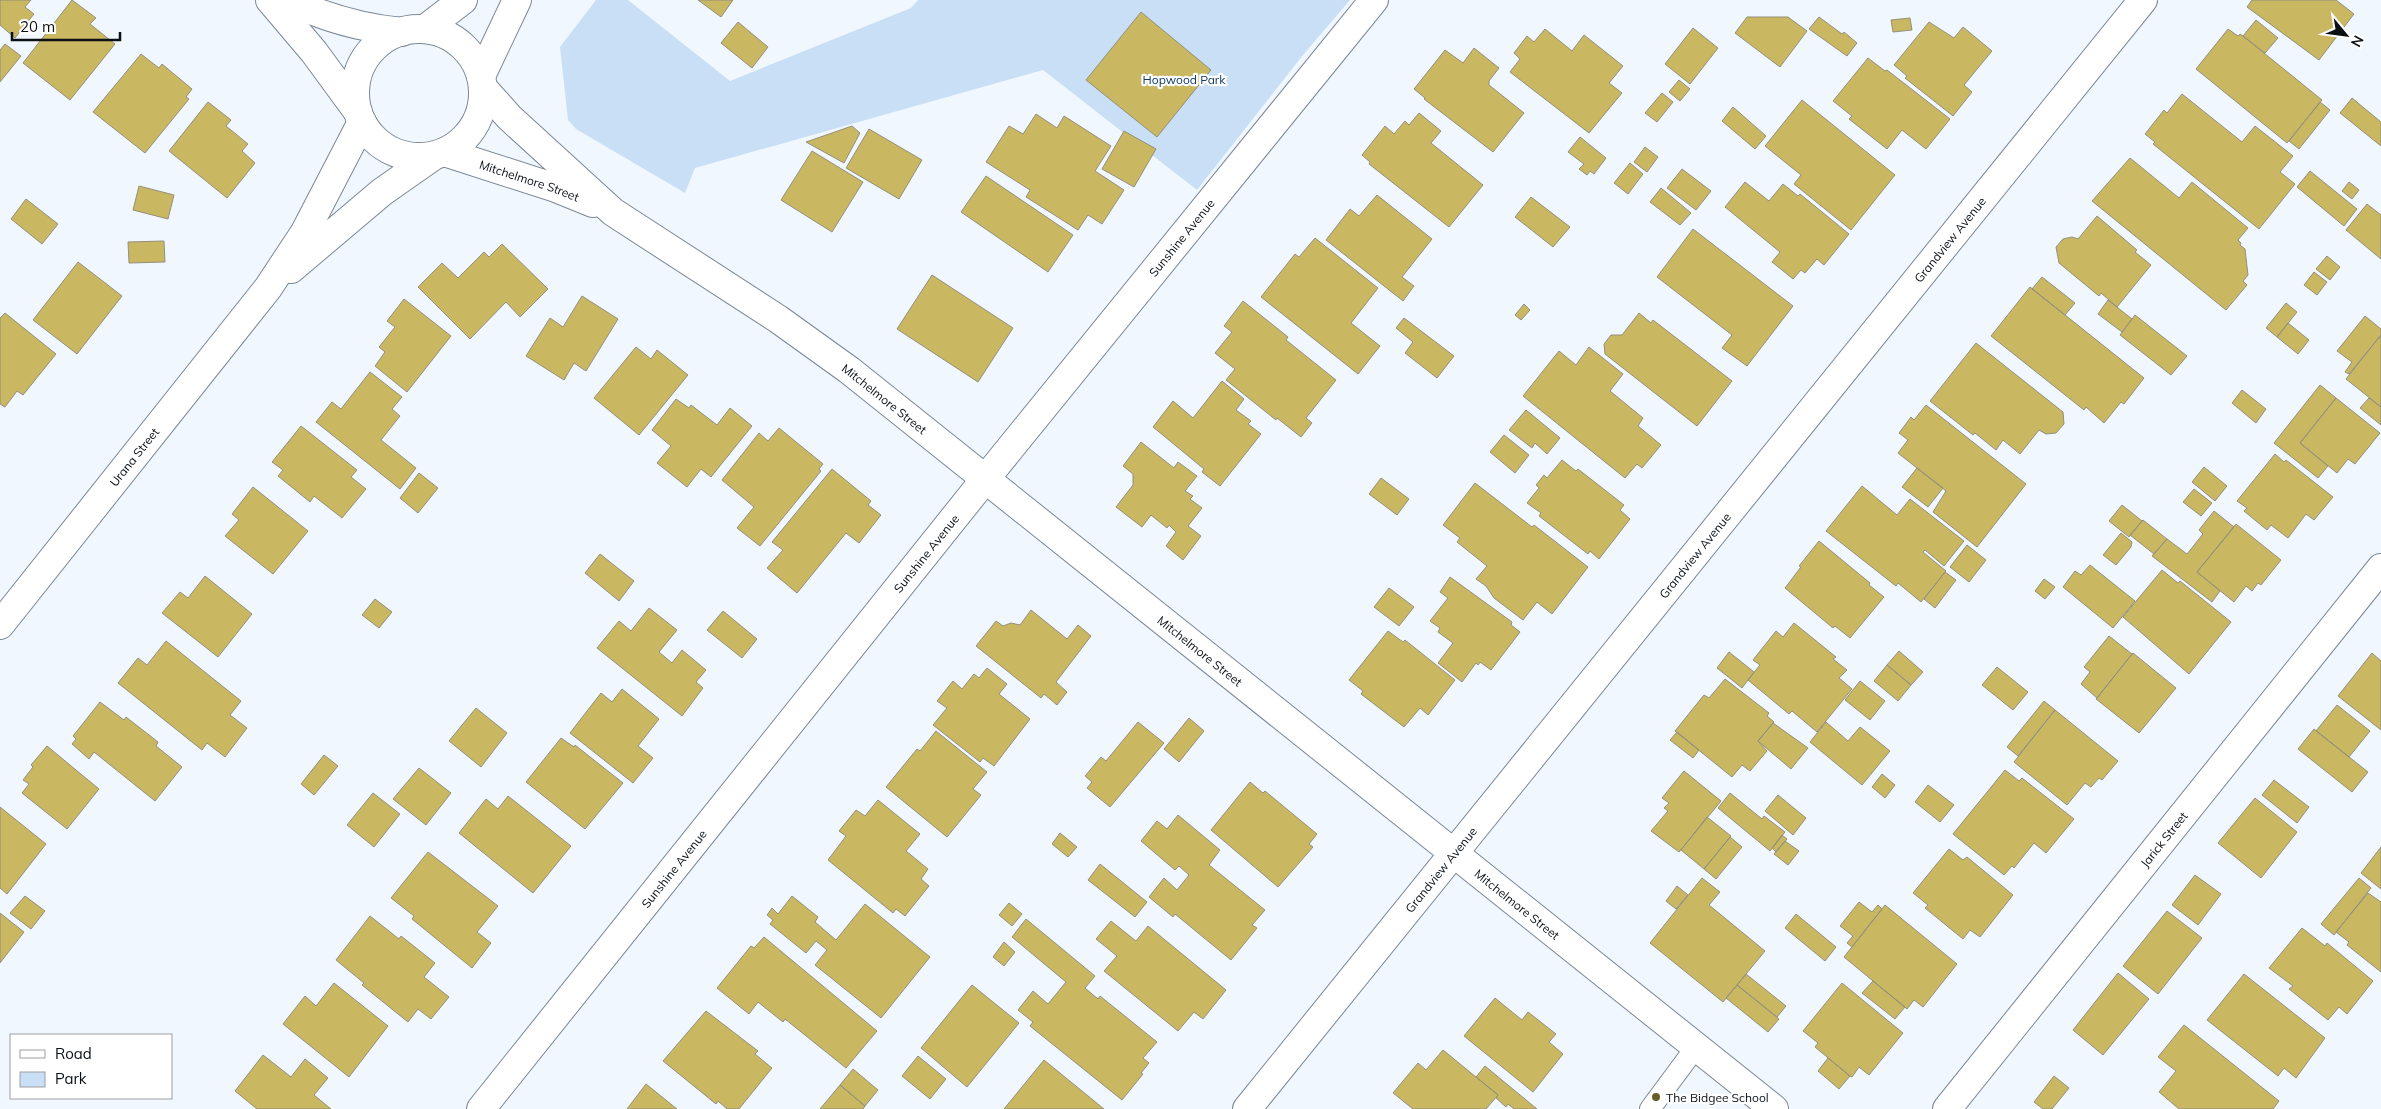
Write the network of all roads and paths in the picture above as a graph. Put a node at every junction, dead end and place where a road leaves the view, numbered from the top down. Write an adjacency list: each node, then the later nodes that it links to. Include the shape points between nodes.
1 (270, 0): 9 (street, via 314,52)
2 (288, 0): 7 (street, via 336,20 370,29)
3 (463, 0): 7 (street)
4 (516, 0): 8 (street)
5 (1374, 0): 13 (street, Sunshine Avenue)
6 (2133, 4): 16 (street, Grandview Avenue)
7 (413, 31): 8 (street, via 446,34 459,42 472,55); 9 (street, via 388,37 364,62 355,92)
8 (482, 83): 10 (street, via 482,107 476,122 466,137); 11 (street, Mitchelmore Street, via 509,117)
9 (360, 117): 10 (street, via 371,136 396,153 414,157); 12 (street, Urana Street, via 305,232)
10 (438, 154): 11 (street, Mitchelmore Street, via 556,188); 12 (street, Urana Street, via 382,192)
11 (613, 212): 13 (street, Mitchelmore Street, via 778,319 849,370)
12 (268, 288): 15 (street, Urana Street)
13 (986, 478): 16 (street, Mitchelmore Street); 18 (street, Sunshine Avenue)
14 (2381, 568): 22 (street, Jarick Street)
15 (0, 625)
16 (1453, 852): 17 (street, Mitchelmore Street); 19 (street, Grandview Avenue)
17 (1696, 1046): 20 (lane); 21 (street, Mitchelmore Street)
18 (481, 1109)
19 (1247, 1109)
20 (1650, 1109)
21 (1774, 1109)
22 (1947, 1109)

